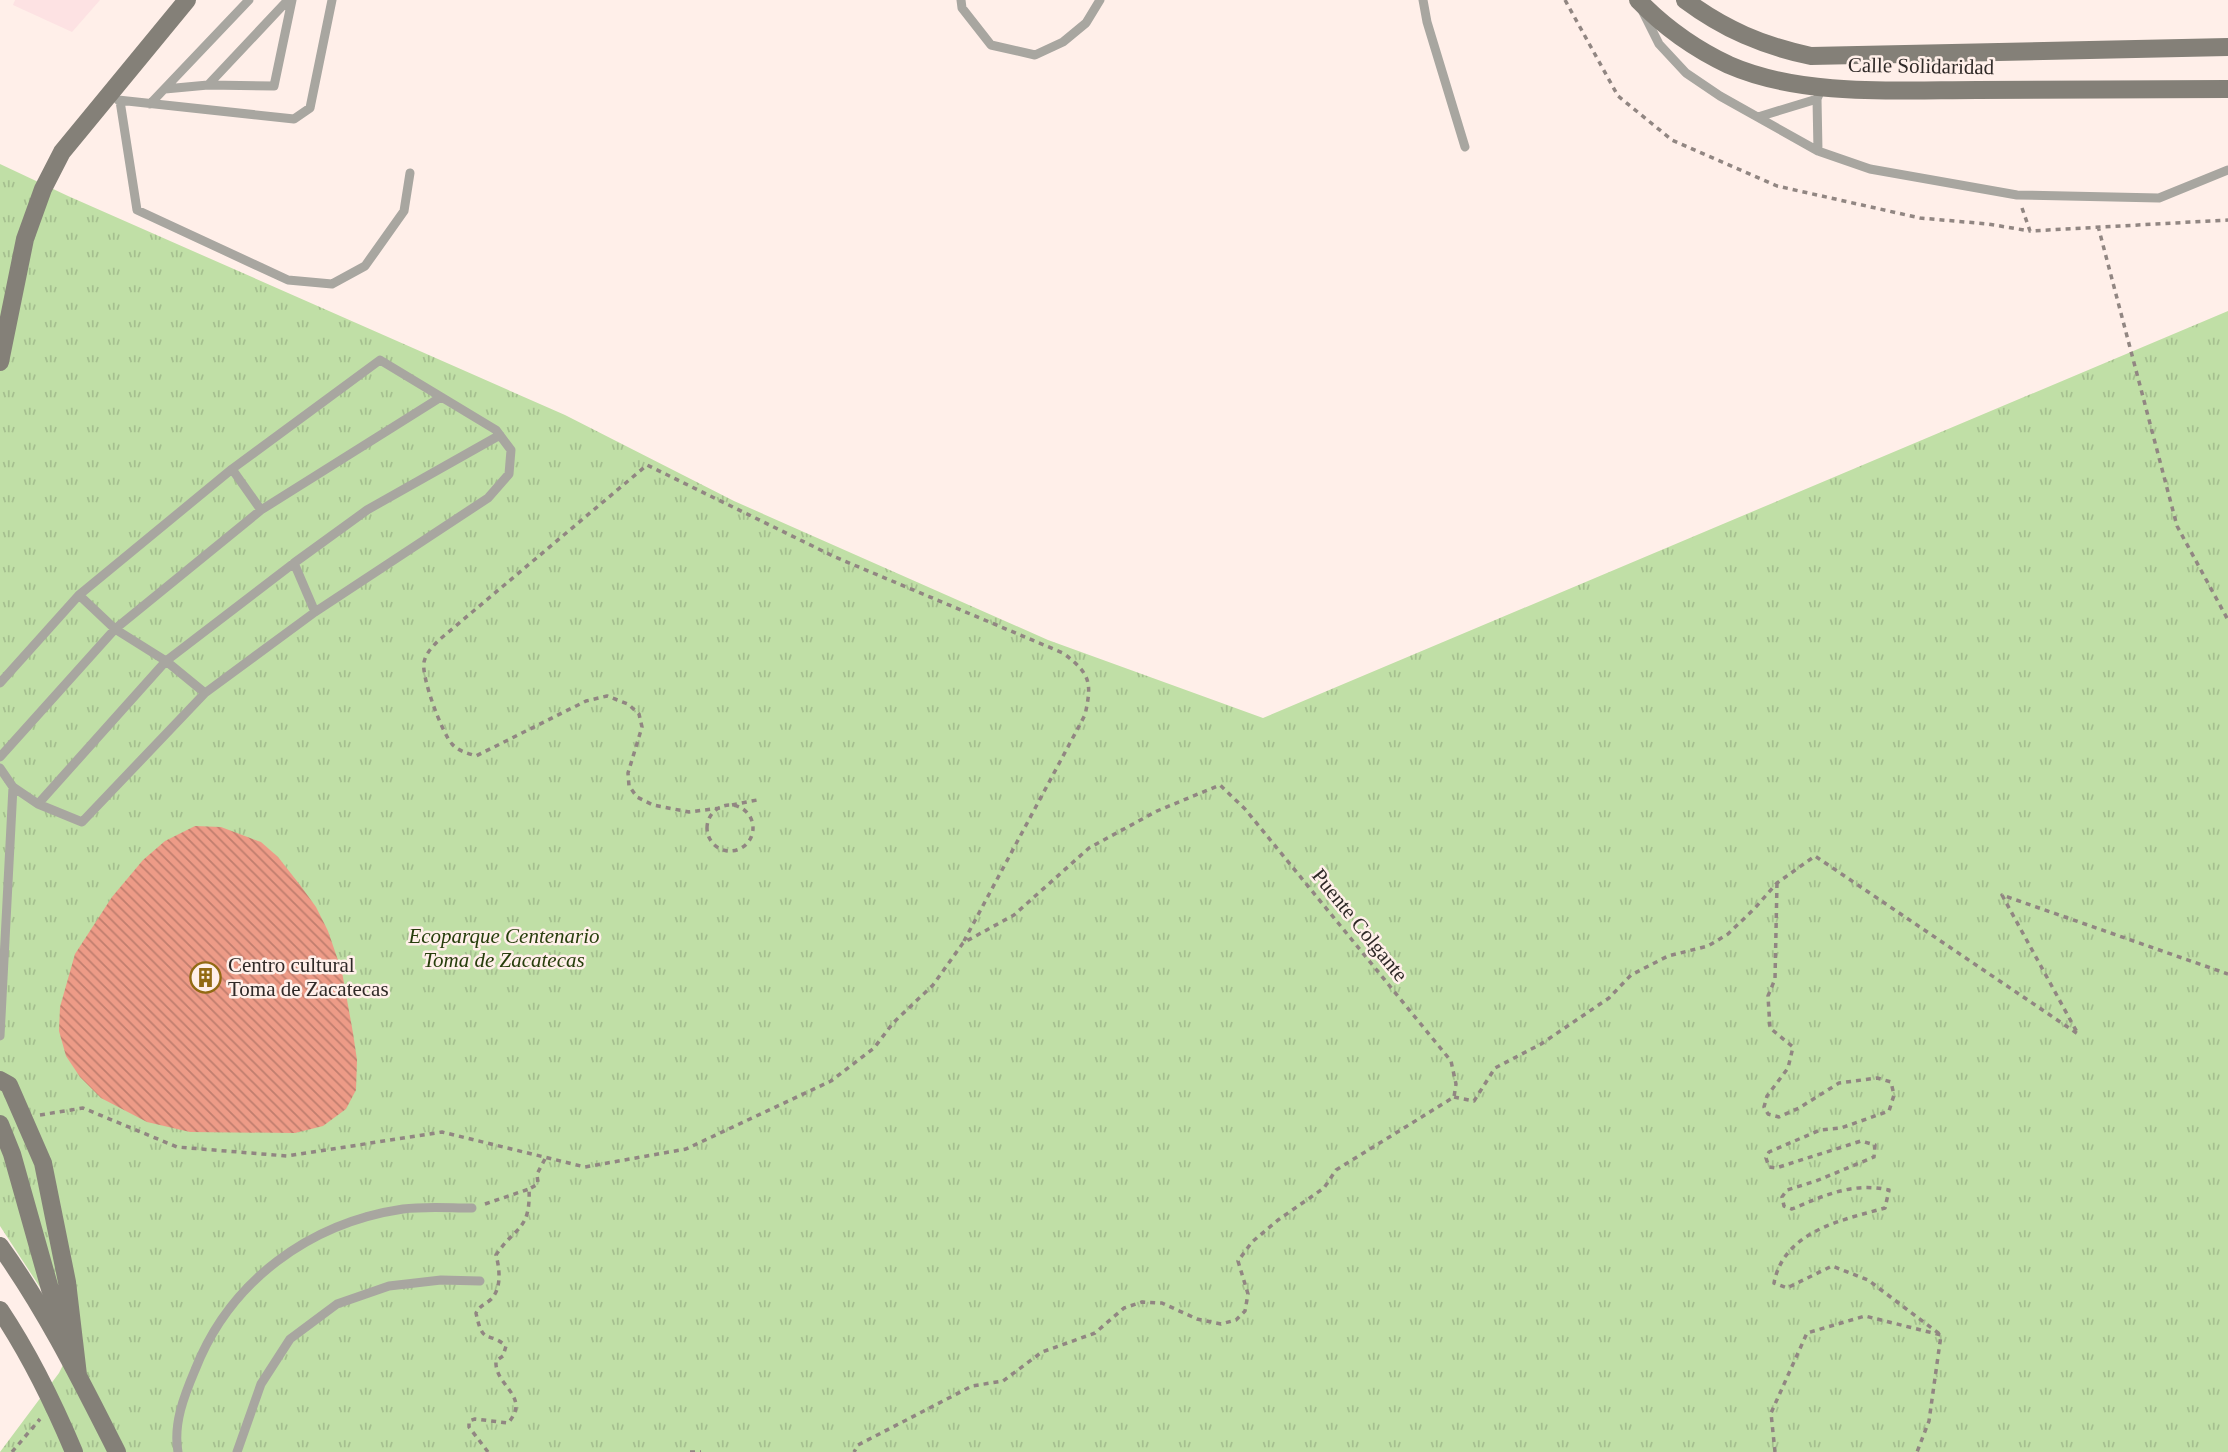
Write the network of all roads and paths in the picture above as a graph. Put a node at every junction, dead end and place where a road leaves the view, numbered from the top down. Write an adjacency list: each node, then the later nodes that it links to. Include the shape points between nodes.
1 (187, 0): 16 (main road)
2 (249, 0): 13 (lane)
3 (290, 0): 12 (lane); 12 (lane, via 274,86)
4 (332, 0): 17 (lane, via 310,108 294,119)
5 (961, 0): 6 (lane, via 990,45 1035,55 1063,42 1086,23)
6 (1100, 0)
7 (1423, 0): 19 (lane)
8 (1565, 0): 26 (path, via 1618,96 1672,140 1777,186 1920,218)
9 (1638, 0): 15 (main road, Calle Solidaridad, via 1660,23 1729,65); 18 (lane, via 1659,44 1686,73)
10 (1685, 0): 11 (main road, Calle Solidaridad, via 1744,37 1811,56)
11 (2228, 47)
12 (208, 85): 13 (lane)
13 (165, 89): 17 (lane)
14 (2228, 89): 15 (main road, Calle Solidaridad)
15 (1819, 93): 18 (lane); 20 (lane)
16 (113, 100): 17 (lane); 22 (lane, via 137,210 288,281 332,284 365,266 404,211); 27 (main road, via 62,152 43,189 25,239)
17 (150, 104)
18 (1758, 117): 20 (lane)
19 (1465, 147)
20 (1818, 151): 23 (lane, via 1870,169)
21 (2228, 170): 23 (lane, via 2159,198)
22 (410, 173)
23 (2017, 195): 26 (path)
24 (2228, 220): 25 (path)
25 (2098, 226): 26 (path); 35 (path, via 2178,526)
26 (2030, 231)
27 (0, 362)
28 (441, 397): 29 (lane); 30 (lane, via 380,360); 31 (lane)
29 (500, 435): 32 (lane, via 367,510); 34 (lane, via 511,450 509,474 488,498)
30 (232, 469): 31 (lane); 33 (lane)
31 (261, 510): 36 (lane)
32 (294, 562): 34 (lane); 37 (lane)
33 (79, 595): 36 (lane); 38 (lane)
34 (314, 612): 39 (lane)
35 (2228, 620)
36 (116, 629): 37 (lane); 40 (lane)
37 (166, 661): 39 (lane); 44 (lane)
38 (0, 683)
39 (205, 693): 44 (lane, via 82,822)
40 (0, 757)
41 (0, 768): 42 (lane)
42 (13, 787): 44 (lane); 50 (lane)
43 (757, 800): 45 (path)
44 (38, 804)
45 (730, 805): 46 (path); 46 (path, via 745,811 753,824 751,839 740,849 717,847 708,834 710,819)
46 (720, 808): 48 (path, via 688,812 637,797 629,786 628,773 642,727 639,714 628,704 607,696 586,701 476,756 450,743 427,688 424,662 439,639 647,464 835,557 1063,653 1084,673 1091,689 1085,715)
47 (1777, 883): 49 (path, via 1815,856 2078,1034 2003,895); 52 (path, via 1728,934 1632,975 1587,1013 1495,1068 1474,1101); 61 (path, via 1775,979 1768,996 1770,1028 1793,1047 1788,1068 1764,1107 1768,1114 1779,1117 1839,1083 1877,1079 1891,1082 1894,1096 1889,1111 1841,1128 1820,1129 1769,1152 1769,1167 1776,1168 1861,1141 1875,1145 1874,1157 1787,1190 1782,1197 1784,1206 1792,1209 1869,1185 1889,1190 1885,1208 1813,1232 1786,1255 1777,1267 1774,1283 1787,1289 1832,1266 1868,1280)
48 (963, 943): 52 (path, Puente Colgante, via 1014,915 1089,848 1157,811 1220,785 1245,809 1451,1061); 55 (path, via 933,985 874,1048 831,1081 686,1149 585,1167)
49 (2228, 974)
50 (0, 1036)
51 (3, 1085): 53 (main road)
52 (1454, 1097): 73 (path, via 1336,1170 1324,1188 1252,1242 1238,1261 1248,1294 1245,1311 1236,1320 1220,1324 1197,1319 1162,1303 1142,1302 1124,1308 1095,1333 1042,1352 1003,1381 972,1386 858,1445)
53 (24, 1117): 54 (main road); 55 (path, via 83,1108 177,1147 287,1156 442,1132); 62 (main road, via 43,1163)
54 (0, 1125): 62 (main road, via 50,1289)
55 (546, 1157): 56 (path, via 537,1174 538,1184)
56 (529, 1189): 57 (path); 70 (path, via 528,1214 496,1255 498,1285 492,1299 476,1313 481,1333 506,1346 495,1365 514,1395 516,1408 508,1423 468,1421)
57 (472, 1209): 68 (lane, via 405,1209 361,1219 309,1238 263,1272 228,1307 200,1356 182,1402)
58 (0, 1246): 63 (main road, via 23,1277)
59 (480, 1281): 69 (lane, via 389,1286 337,1304 290,1339 261,1384)
60 (0, 1310): 64 (main road)
61 (1941, 1335): 74 (path, via 1865,1316 1807,1333 1771,1413); 75 (path, via 1929,1422)
62 (75, 1338): 63 (main road)
63 (78, 1375): 67 (main road)
64 (53, 1403): 65 (path); 66 (main road)
65 (13, 1452)
66 (74, 1452)
67 (117, 1452)
68 (178, 1452)
69 (237, 1452)
70 (488, 1452)
71 (690, 1452): 72 (path)
72 (701, 1452)
73 (853, 1452)
74 (1775, 1452)
75 (1917, 1452)

